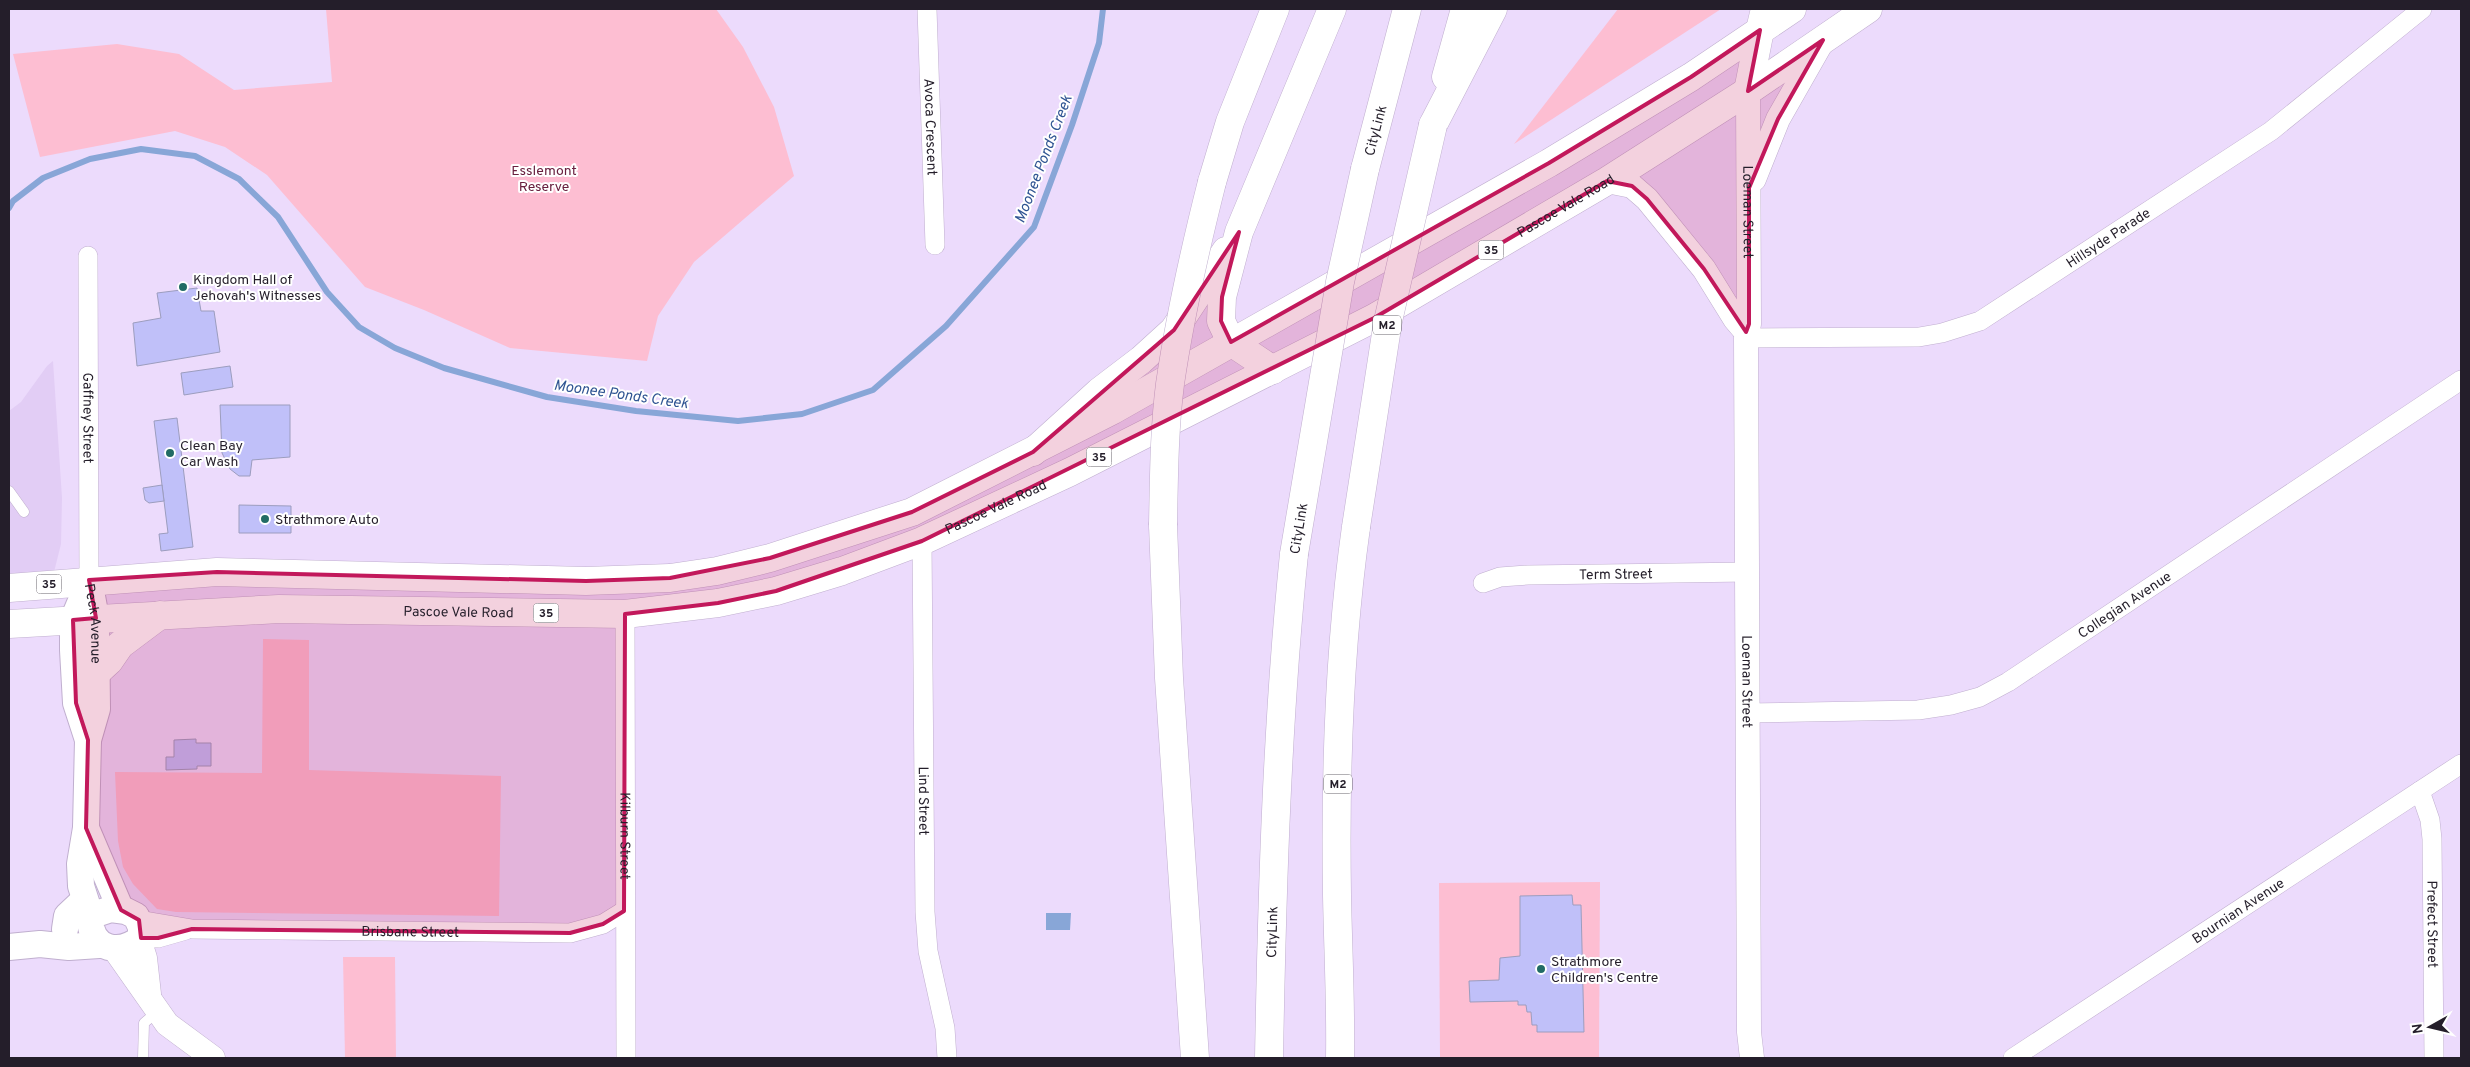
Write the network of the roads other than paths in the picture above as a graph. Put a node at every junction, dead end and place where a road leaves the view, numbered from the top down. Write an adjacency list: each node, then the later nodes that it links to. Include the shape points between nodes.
1 (926, 9): 17 (street, Avoca Crescent)
2 (1276, 9): 53 (main road, bridge, via 1230,122 1192,260 1170,385 1164,452 1163,525 1170,678)
3 (1332, 9): 16 (main road)
4 (1407, 9): 54 (main road, CityLink, bridge, via 1340,282 1294,554 1278,757)
5 (1465, 9): 13 (main road, M2)
6 (1493, 9): 13 (main road)
7 (1792, 9): 10 (main road, 35)
8 (1868, 9): 11 (main road, Pascoe Vale Road / 35)
9 (2422, 9): 19 (street, Hillsyde Parade, via 2271,131 1980,321 1920,336)
10 (1762, 20): 12 (main road); 20 (main road, 35, via 1691,77 1549,163)
11 (1823, 40): 12 (main road, Pascoe Vale Road / 35); 15 (street, via 1778,118)
12 (1748, 91): 14 (main road, Pascoe Vale Road / 35); 15 (street, Loeman Street)
13 (1433, 125): 55 (main road, M2, bridge, via 1388,321 1348,585 1338,762)
14 (1607, 181): 19 (street, via 1632,186 1647,199 1704,269); 21 (main road, Pascoe Vale Road / 35, via 1374,318)
15 (1749, 188): 19 (street, Loeman Street, via 1750,324)
16 (1239, 232): 20 (main road, via 1222,297 1221,321); 23 (main road, via 1174,330)
17 (935, 245)
18 (88, 256): 28 (street, Gaffney Street)
19 (1746, 335): 27 (street, Loeman Street)
20 (1231, 342): 21 (main road); 23 (main road, 35)
21 (1273, 370): 26 (main road, Pascoe Vale Road / 35, via 1070,472)
22 (2461, 380): 36 (street, Collegian Avenue, via 2008,682 1980,697 1918,710)
23 (1033, 452): 28 (main road, 35, via 912,512 770,558 670,578 586,580 217,572)
24 (9, 491): 25 (lane)
25 (24, 512)
26 (922, 541): 31 (main road, Pascoe Vale Road / 35, via 842,571 776,590 718,603); 52 (street, Lind Street, via 925,912 928,951 946,1028)
27 (1749, 572): 29 (street, Term Street, via 1528,575 1500,577); 36 (street, Loeman Street)
28 (89, 580): 30 (main road, 35); 33 (main road, Peck Avenue)
29 (1483, 583)
30 (9, 588)
31 (625, 614): 32 (main road, Pascoe Vale Road / 35, via 279,609); 41 (street, Kilburn Street)
32 (160, 615): 33 (main road, Pascoe Vale Road / 35); 35 (main road, via 120,645)
33 (84, 619): 34 (main road, Pascoe Vale Road / 35); 35 (main road, Peck Avenue); 37 (main road, Peck Avenue, via 76,703)
34 (9, 624)
35 (97, 672): 37 (main road, Peck Avenue, via 97,709)
36 (1748, 713): 48 (street, Loeman Street)
37 (88, 740): 40 (main road, Peck Avenue)
38 (2461, 764): 39 (street, Bournian Avenue)
39 (2420, 791): 58 (street, Bournian Avenue); 59 (street, Prefect Street, via 2430,820 2432,838)
40 (86, 828): 42 (main road, Peck Avenue, via 80,864); 43 (main road, Peck Avenue)
41 (624, 911): 43 (street, Brisbane Street, via 603,924 570,933); 51 (street, Kilburn Street)
42 (89, 912): 43 (main road, via 103,910); 44 (main road); 45 (main road, Peck Avenue, via 93,935)
43 (135, 927): 45 (main road, via 130,944); 47 (street, via 145,958)
44 (40, 944): 45 (main road); 46 (main road)
45 (106, 946): 47 (street)
46 (9, 947)
47 (153, 1006): 49 (lane, via 144,1023); 50 (street, via 167,1024)
48 (1749, 1032): 56 (street, Loeman Street); 57 (street, Loeman Street)
49 (143, 1058)
50 (213, 1058)
51 (626, 1058)
52 (947, 1058)
53 (1194, 1058)
54 (1269, 1058)
55 (1340, 1058)
56 (1745, 1058)
57 (1752, 1058)
58 (2013, 1058)
59 (2434, 1058)

